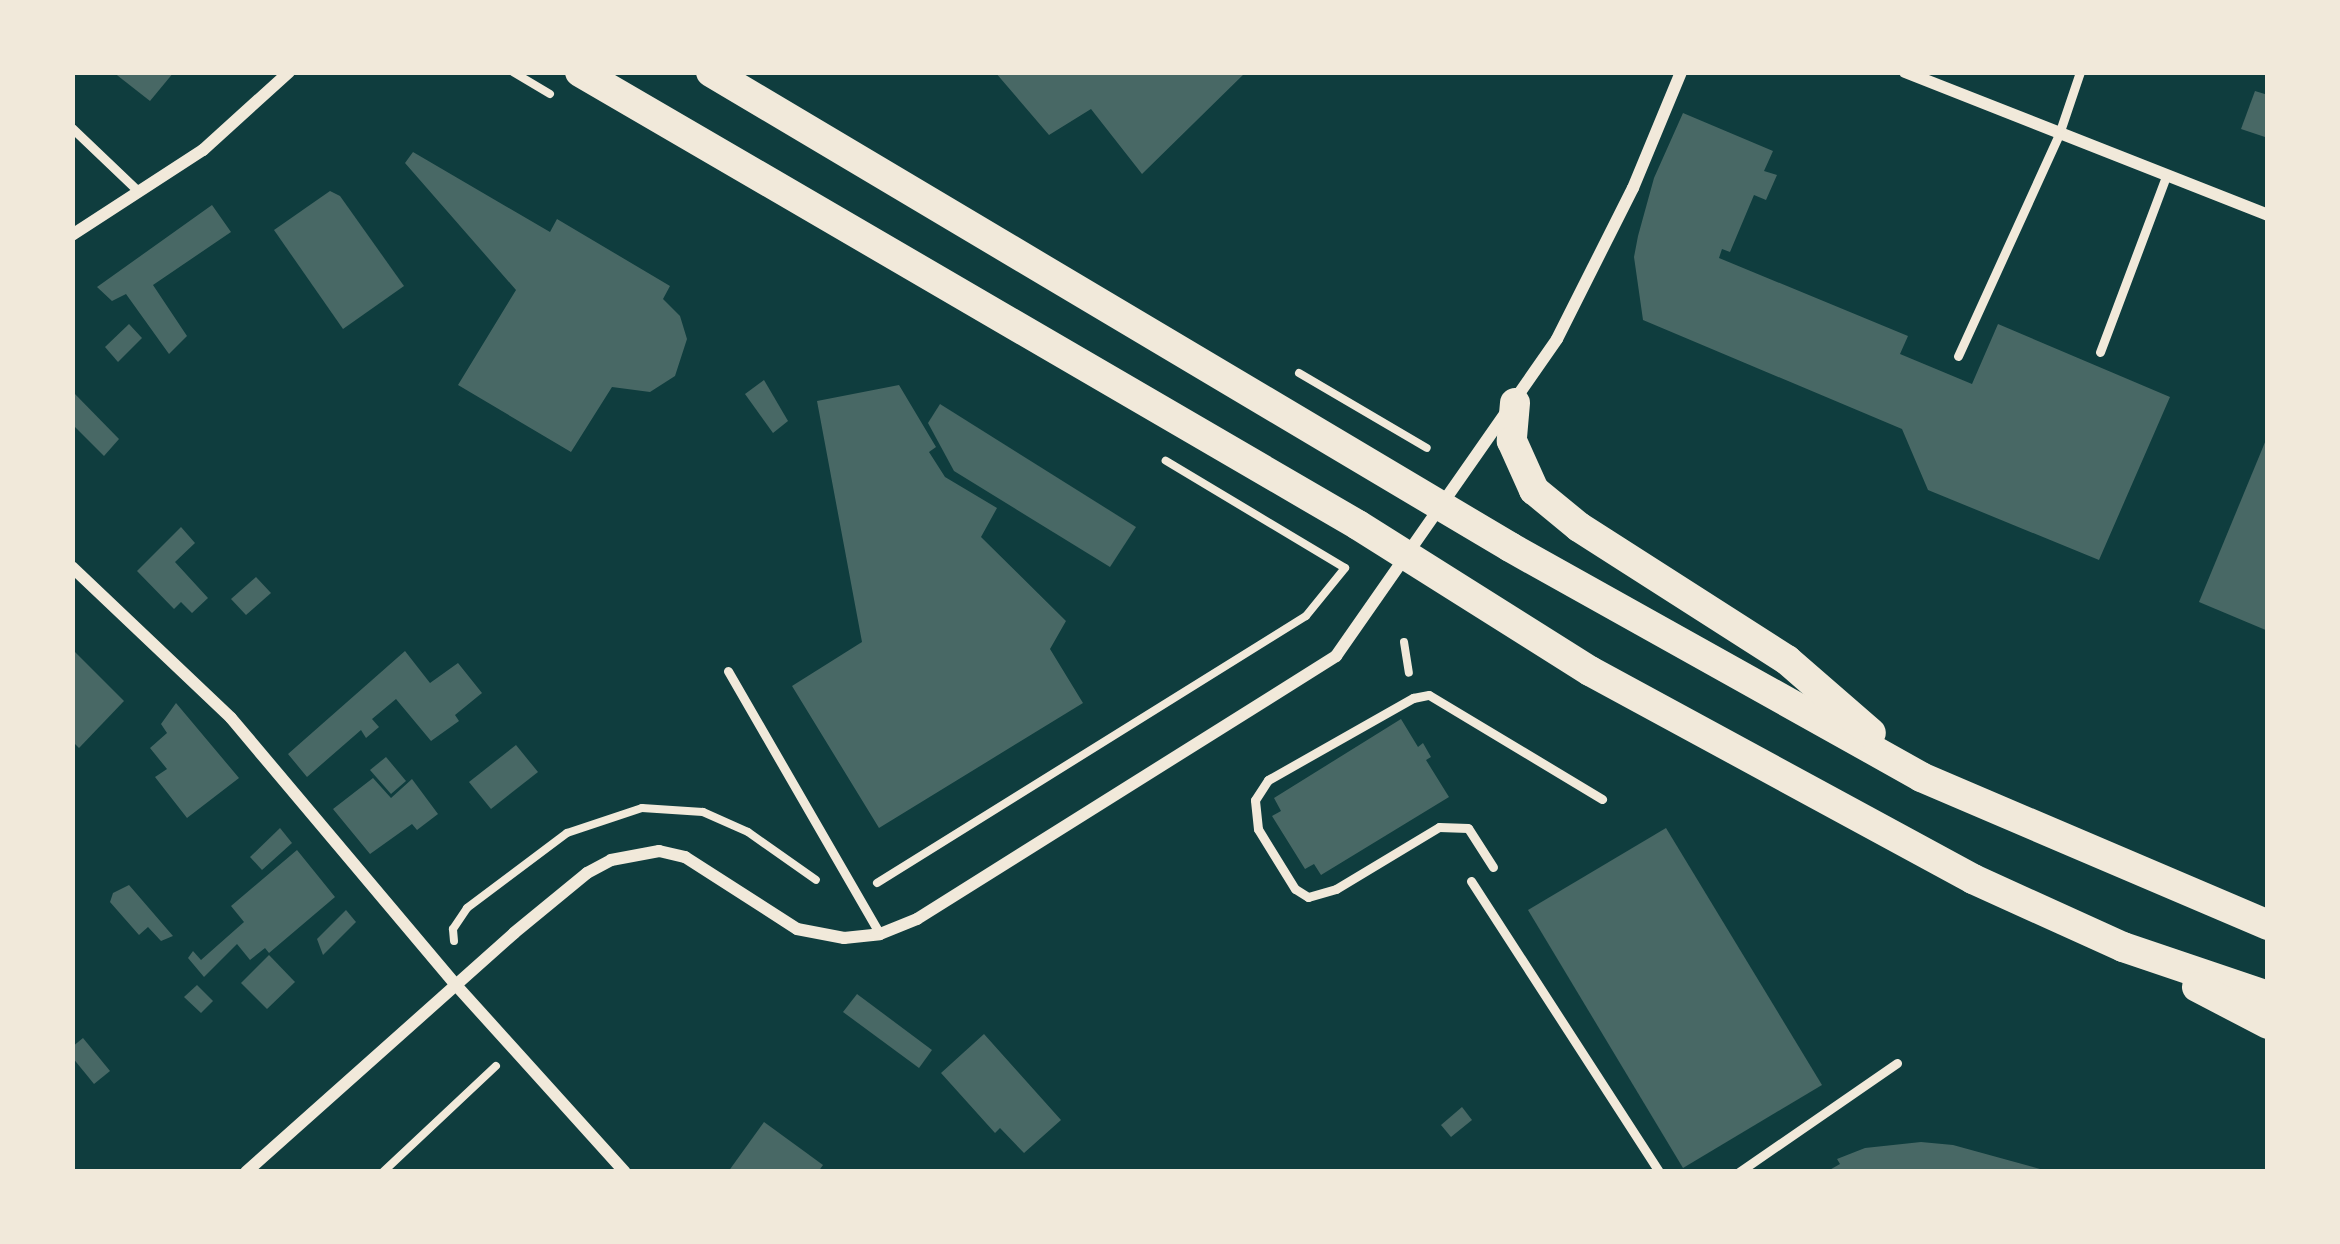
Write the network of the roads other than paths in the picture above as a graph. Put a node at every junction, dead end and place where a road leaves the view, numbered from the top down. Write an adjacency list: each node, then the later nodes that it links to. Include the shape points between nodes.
1 (289, 72): 10 (street, via 203,150)
2 (580, 72): 17 (main road)
3 (711, 72): 16 (main road)
4 (1681, 72): 15 (street, via 1633,188)
5 (1905, 72): 8 (street)
6 (2080, 72): 8 (lane)
7 (72, 128): 10 (lane)
8 (2059, 134): 9 (street); 14 (lane)
9 (2166, 176): 11 (street); 13 (lane)
10 (138, 191): 12 (street)
11 (2268, 215)
12 (72, 235)
13 (2100, 352)
14 (1958, 356)
15 (1515, 403): 16 (street); 20 (main road, via 1511,441 1534,490 1787,660)
16 (1444, 507): 17 (street); 20 (main road)
17 (1407, 558): 25 (street, via 1336,656 917,919); 26 (main road, via 1590,671 1953,868)
18 (72, 567): 27 (street, via 231,718)
19 (728, 671): 25 (lane)
20 (1921, 777): 24 (main road)
21 (1602, 799): 22 (lane, via 1429,695 1268,780 1255,800 1258,829 1308,897 1336,889 1438,827 1468,828)
22 (1492, 867)
23 (1471, 881): 33 (lane)
24 (2268, 926)
25 (880, 934): 27 (street, via 808,933 685,857 659,851 587,873)
26 (2123, 946): 28 (main road); 29 (main road)
27 (455, 984): 31 (street); 32 (street)
28 (2268, 996)
29 (2268, 1024)
30 (1898, 1063): 34 (lane)
31 (246, 1172)
32 (625, 1172)
33 (1659, 1172)
34 (1739, 1172)

